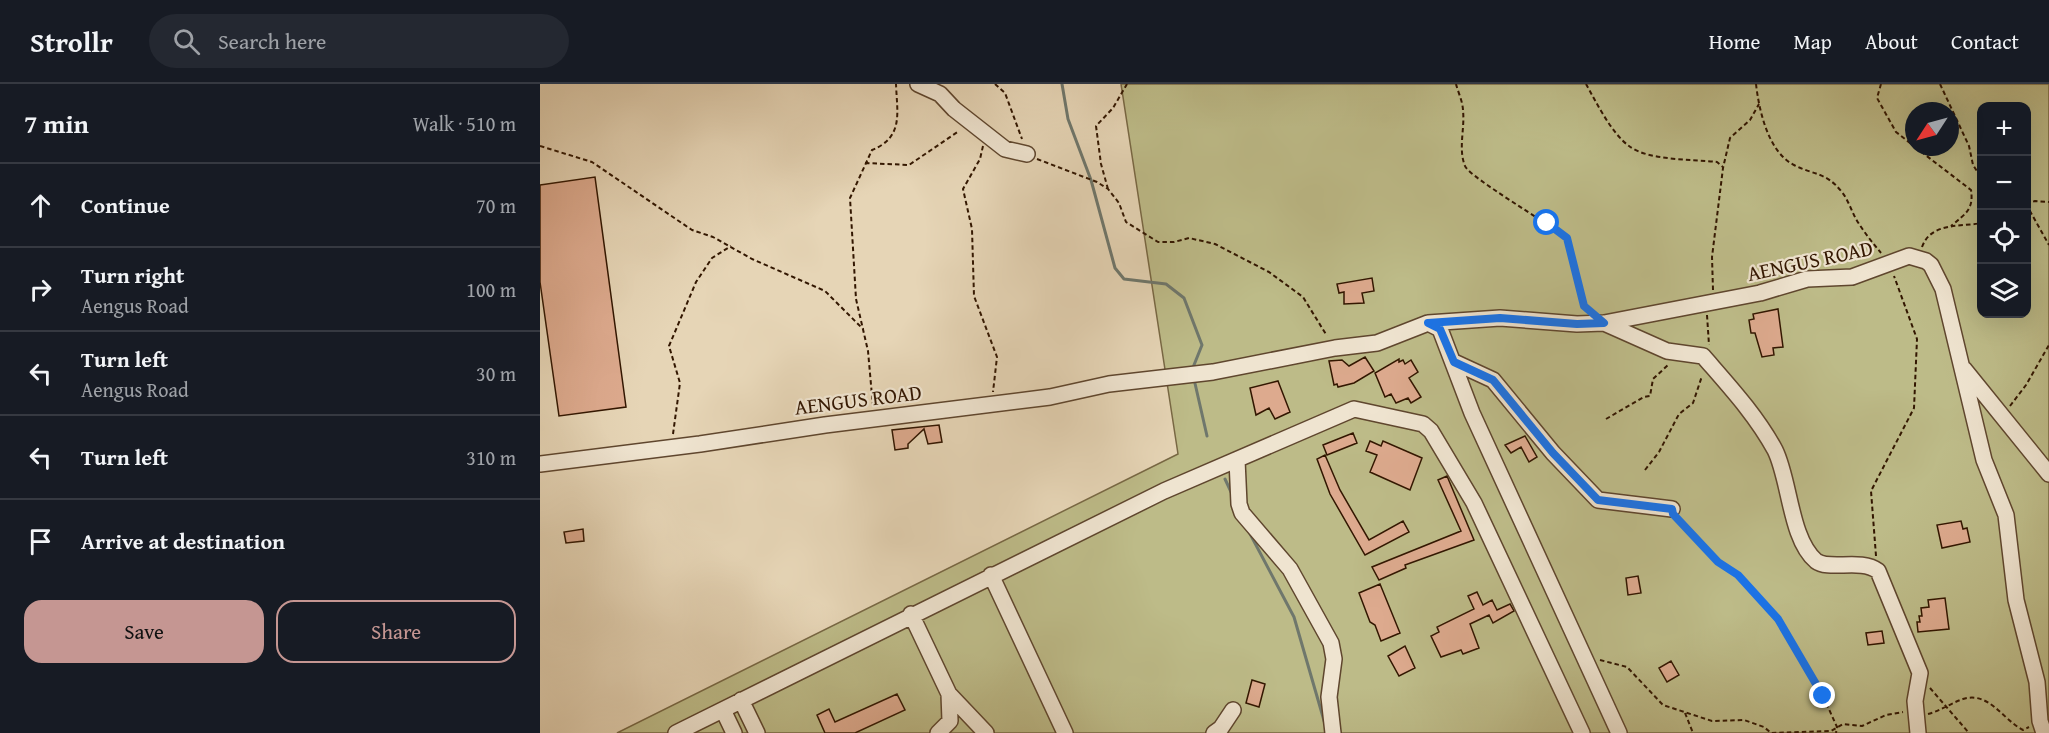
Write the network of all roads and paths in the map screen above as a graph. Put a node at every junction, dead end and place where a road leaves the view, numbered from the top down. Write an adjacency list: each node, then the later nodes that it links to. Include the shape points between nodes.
1 (896, 84): 17 (path, via 898,123 887,144 872,150)
2 (918, 84): 11 (street, via 940,94)
3 (995, 84): 15 (path, via 1005,93)
4 (1127, 84): 20 (path, via 1096,126)
5 (1456, 84): 32 (path, via 1463,109 1465,167 1471,176 1567,238 1584,306)
6 (1586, 84): 18 (path, via 1600,110 1629,147 1655,156 1717,162)
7 (1756, 84): 10 (path)
8 (1881, 84): 13 (path, via 1877,98 1896,132)
9 (1940, 84): 19 (path)
10 (1759, 104): 18 (path, via 1750,120 1730,138); 29 (path, via 1771,137 1785,160 1824,175 1841,190 1856,220)
11 (971, 122): 12 (street); 17 (path, via 909,165)
12 (985, 135): 15 (street, via 1005,149); 40 (path, via 980,159 963,189 972,229 974,296 997,357)
13 (1905, 140)
14 (540, 146): 27 (path, via 592,162 692,230)
15 (1027, 154): 20 (path)
16 (1926, 156): 25 (path, via 1971,190 1970,210)
17 (865, 163): 33 (path, via 850,198 856,299)
18 (1723, 168): 30 (path, via 1712,257 1713,289)
19 (1977, 172)
20 (1108, 189): 35 (path, via 1126,222 1158,242 1189,238 1215,244 1291,287 1303,297)
21 (2031, 202): 22 (path)
22 (2049, 202)
23 (2029, 210): 26 (path)
24 (1977, 223): 25 (path)
25 (1951, 226): 28 (path, via 1932,231)
26 (2049, 245)
27 (731, 246): 33 (path, via 752,260 825,291); 44 (path, via 712,258 696,282 669,346 680,383)
28 (1918, 258): 29 (street, AENGUS ROAD, via 1900,258); 38 (street, via 1932,265 1943,289)
29 (1889, 265): 30 (street, AENGUS ROAD, via 1851,277 1807,279); 50 (path, via 1917,339 1914,408 1871,491)
30 (1706, 304): 32 (street, AENGUS ROAD); 37 (path)
31 (1428, 323): 32 (street, AENGUS ROAD, via 1500,318); 35 (street, AENGUS ROAD, via 1377,342); 39 (street, via 1440,329)
32 (1604, 323): 36 (street, via 1667,351)
33 (863, 329): 42 (path)
34 (2049, 345): 41 (path, via 2013,404)
35 (1335, 348): 40 (street, AENGUS ROAD)
36 (1680, 352): 37 (street); 43 (path, via 1653,379 1650,396)
37 (1706, 360): 47 (path, via 1694,403 1679,414); 50 (street, via 1747,406 1776,452 1802,539 1811,556 1819,563 1868,566)
38 (1958, 361): 41 (street); 63 (street, via 1984,460 2006,515 2016,600 2037,682)
39 (1454, 362): 49 (street, via 1493,380 1598,500); 53 (street, via 1472,413)
40 (992, 405): 42 (street, AENGUS ROAD)
41 (2000, 415): 48 (street)
42 (875, 418): 44 (street, AENGUS ROAD)
43 (1606, 419)
44 (670, 448): 46 (street, AENGUS ROAD)
45 (1237, 460): 51 (street); 71 (street, via 1242,513 1290,569 1334,649 1329,697); 72 (street, via 1354,409 1424,424 1474,503)
46 (540, 464)
47 (1645, 470)
48 (2049, 474)
49 (1672, 509): 62 (path, via 1704,549 1738,575 1778,619)
50 (1878, 571): 54 (street)
51 (992, 575): 52 (street); 69 (street)
52 (911, 614): 55 (street); 56 (street)
53 (1583, 656): 61 (path, via 1627,668 1663,705); 73 (street)
54 (1920, 673): 57 (path); 60 (street)
55 (949, 694): 67 (street, via 950,721); 68 (street)
56 (741, 700): 58 (street); 66 (street)
57 (1947, 706): 60 (path, via 1922,716); 63 (path, via 1977,697 1990,702 2023,730); 77 (path)
58 (723, 710): 64 (street); 65 (street)
59 (1233, 710): 70 (street)
60 (1916, 711): 62 (path, via 1886,715 1862,726); 76 (street)
61 (1685, 714): 62 (path, via 1712,721 1744,720 1771,733 1831,731); 74 (path)
62 (1837, 727): 75 (path)
63 (2042, 727)
64 (676, 733)
65 (734, 733)
66 (757, 733)
67 (939, 733)
68 (986, 733)
69 (1065, 733)
70 (1214, 733)
71 (1333, 733)
72 (1582, 733)
73 (1619, 733)
74 (1693, 733)
75 (1836, 733)
76 (1918, 733)
77 (1969, 733)

